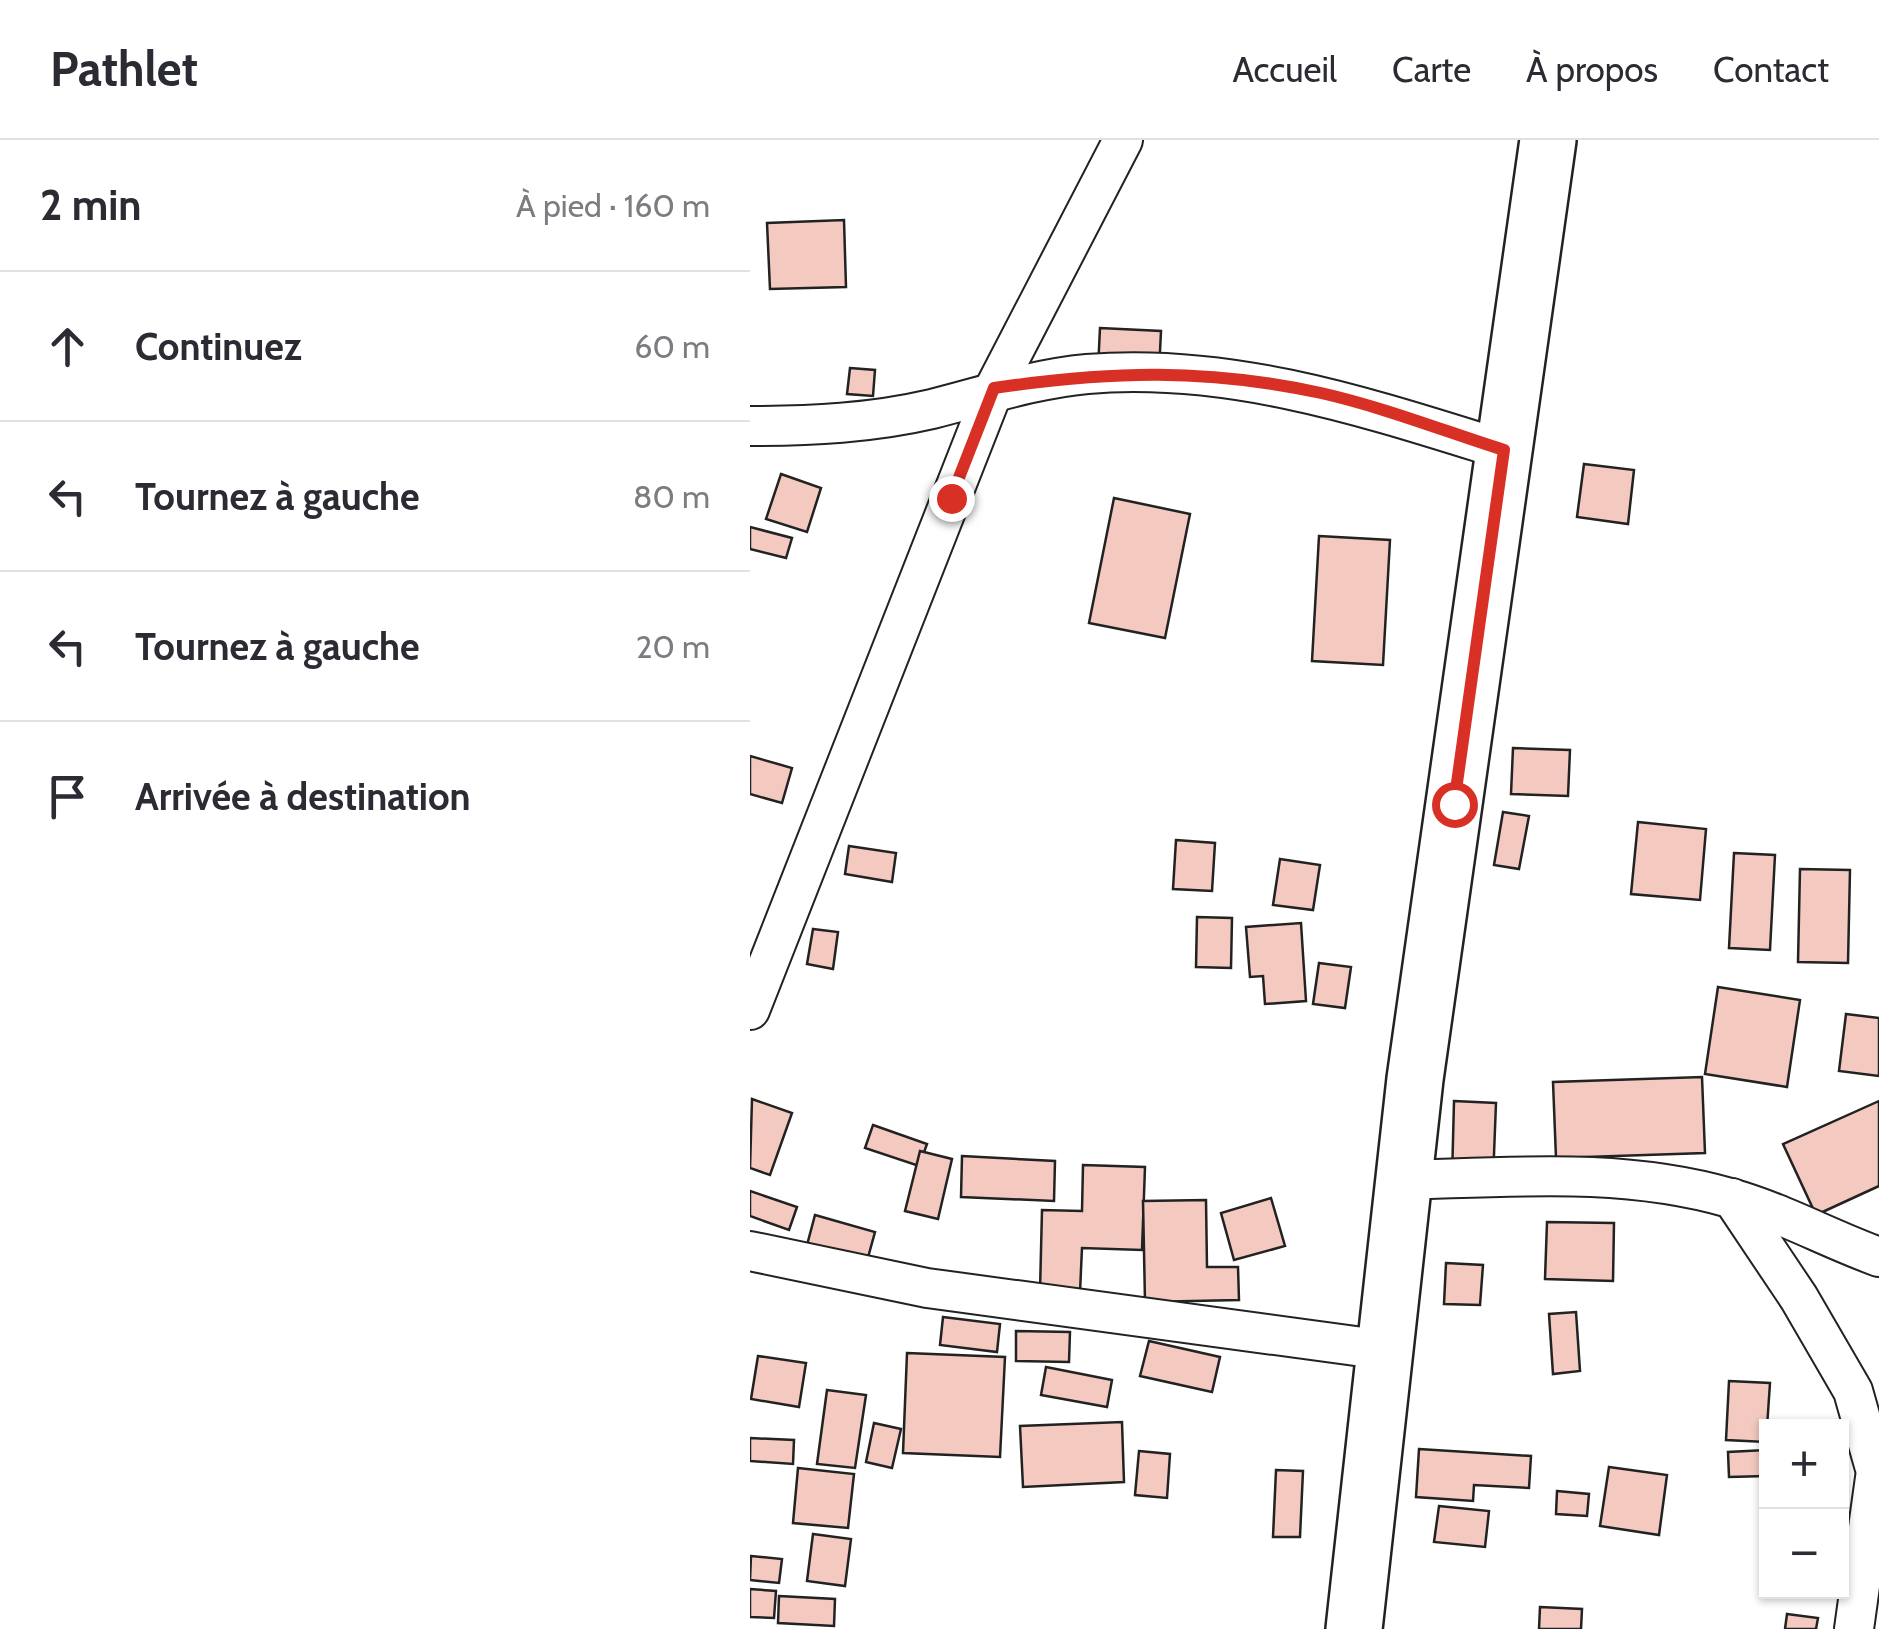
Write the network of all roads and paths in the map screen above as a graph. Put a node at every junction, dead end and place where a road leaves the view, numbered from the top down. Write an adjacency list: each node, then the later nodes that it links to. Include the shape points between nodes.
1 (1123, 140): 3 (street)
2 (1548, 140): 5 (main road)
3 (994, 388): 4 (street, via 862,422); 5 (street, via 1088,374 1188,374 1322,394); 6 (street)
4 (750, 426)
5 (1504, 450): 7 (main road)
6 (750, 1010)
7 (1403, 1180): 8 (street, via 1579,1174); 11 (main road)
8 (1732, 1198): 10 (street); 12 (street, via 1853,1391)
9 (750, 1251): 11 (street, via 927,1288)
10 (1879, 1258)
11 (1385, 1350): 13 (main road)
12 (1877, 1457): 14 (street)
13 (1354, 1629)
14 (1854, 1629)

